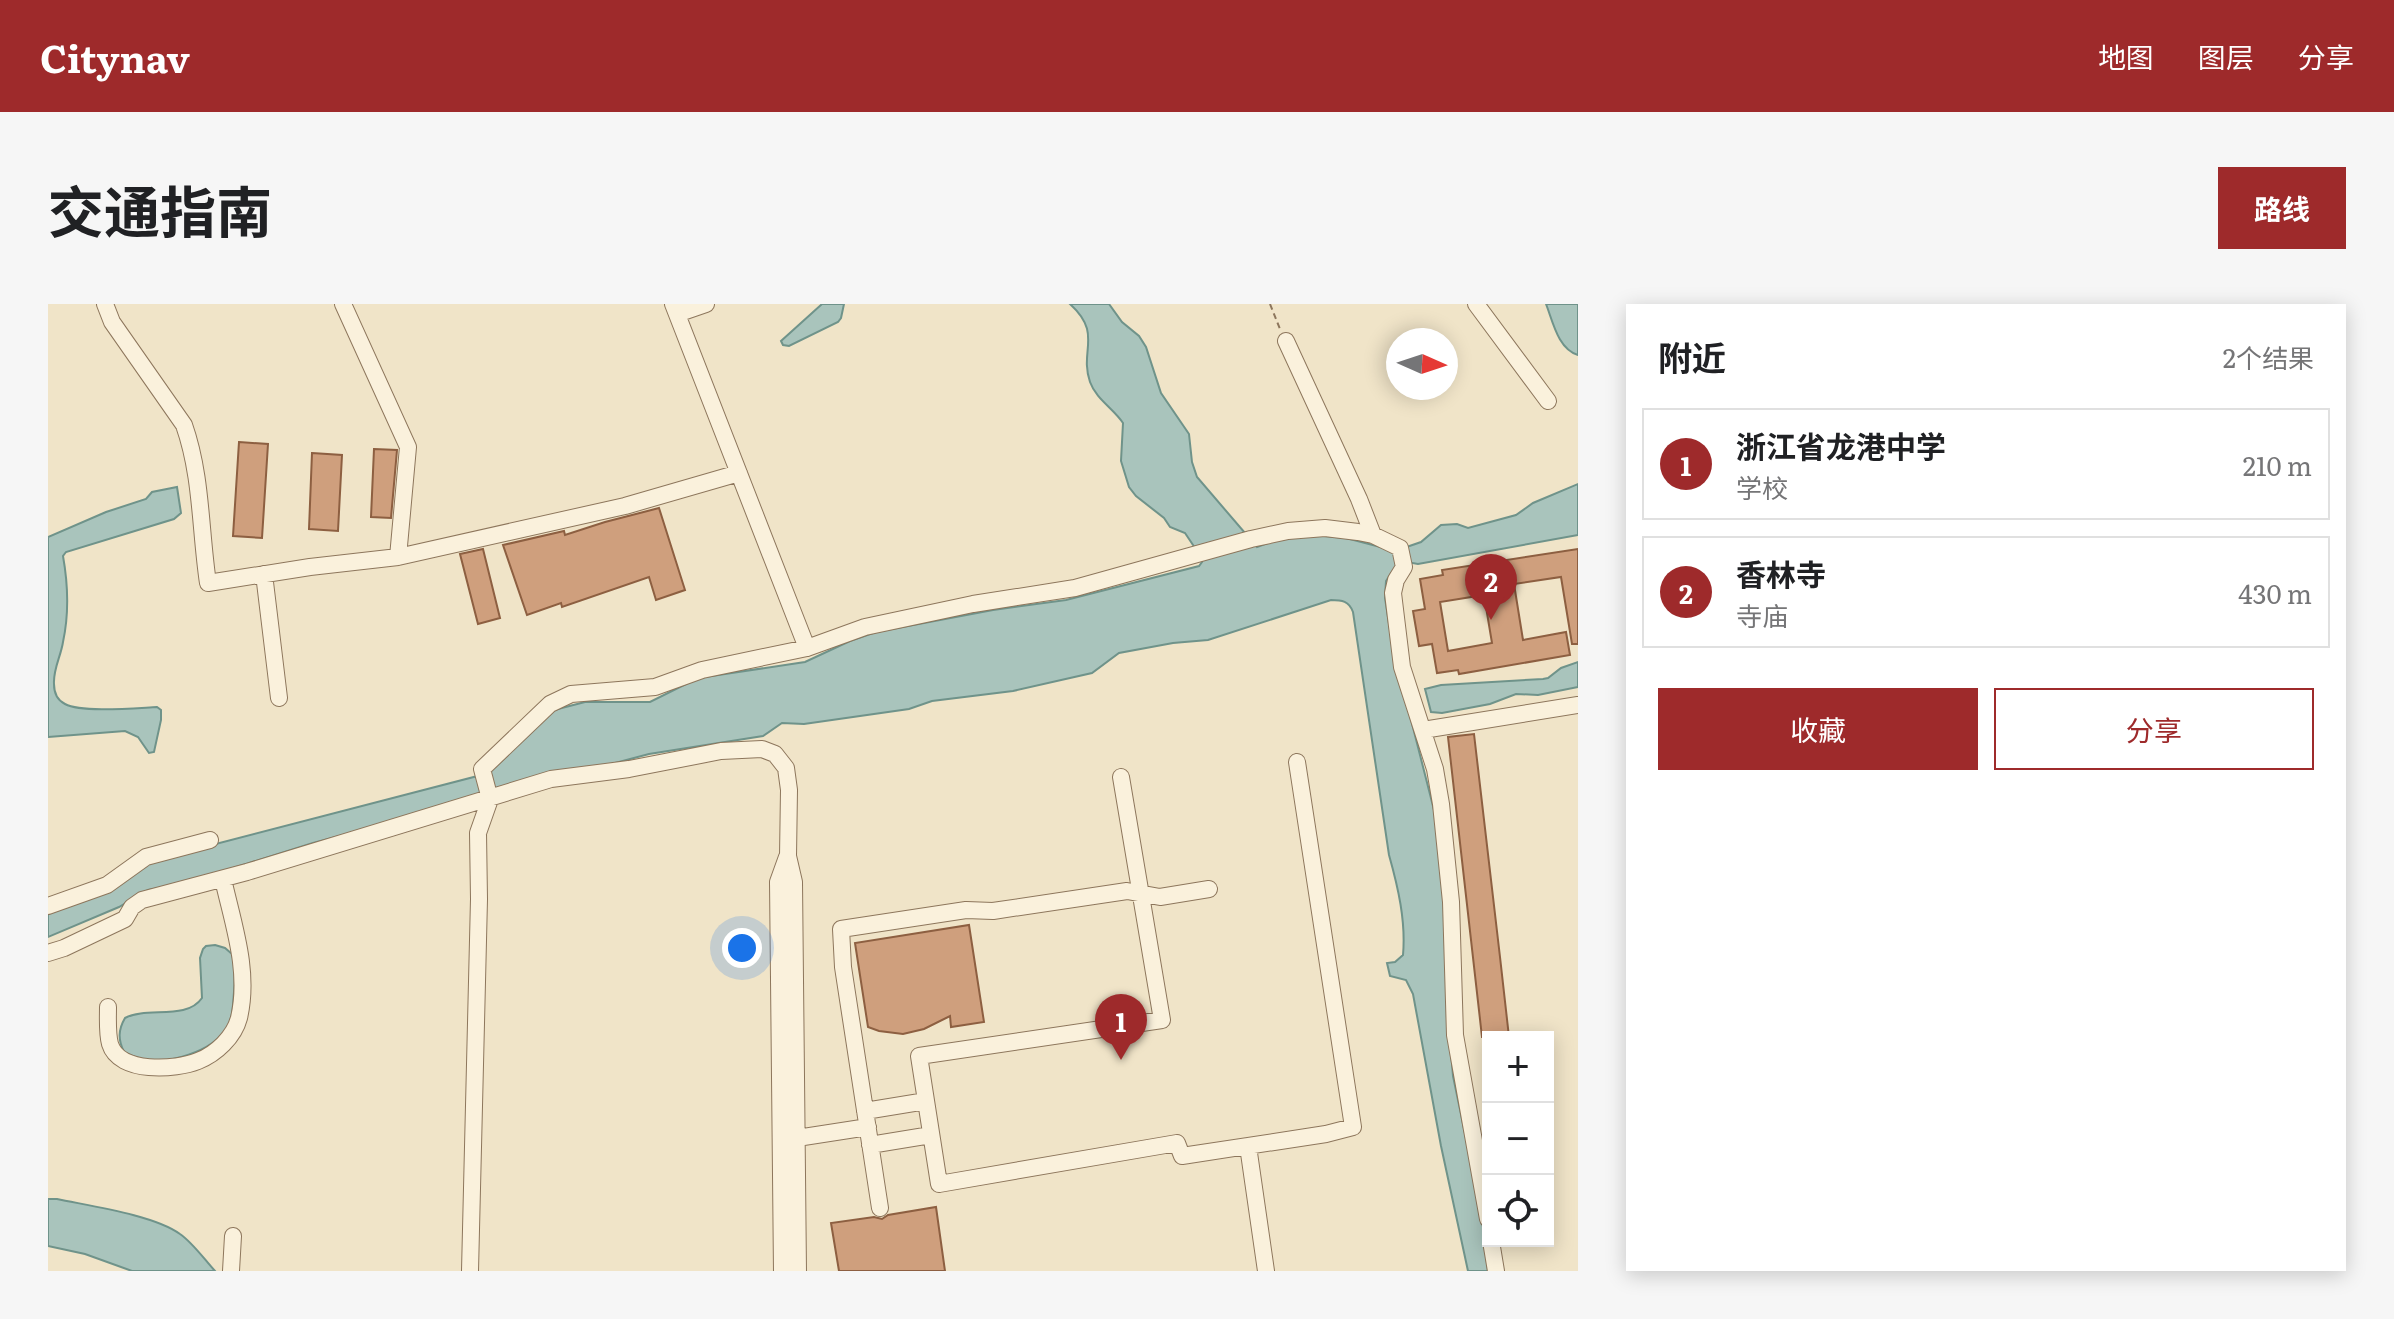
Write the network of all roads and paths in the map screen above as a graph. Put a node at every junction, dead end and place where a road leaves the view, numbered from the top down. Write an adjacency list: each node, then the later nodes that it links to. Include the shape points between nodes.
1 (105, 304): 12 (street, via 189,438 208,583)
2 (343, 304): 11 (street, via 408,447)
3 (706, 304): 6 (street)
4 (1270, 304): 7 (path)
5 (1476, 304): 8 (street)
6 (675, 309): 9 (street)
7 (1286, 341): 10 (street)
8 (1548, 401)
9 (739, 473): 11 (street, via 625,506); 13 (street)
10 (1373, 535): 13 (street, via 1325,528 1288,531 1075,588 881,623); 16 (street, via 1400,548 1404,567 1393,593 1402,667)
11 (398, 557): 12 (street)
12 (264, 574): 14 (street)
13 (807, 648): 19 (street, via 702,670 655,687 562,697 482,769)
14 (279, 698)
15 (1578, 705): 16 (street)
16 (1423, 730): 34 (street, via 1446,840 1455,1035)
17 (1297, 762): 33 (street, via 1353,1127)
18 (1121, 777): 24 (street)
19 (490, 799): 21 (street, via 551,779 721,751 767,750 786,768); 22 (street); 39 (street, via 478,833)
20 (210, 840): 25 (street, via 146,857 107,885)
21 (788, 856): 31 (street, via 794,882); 40 (street, via 778,882)
22 (223, 879): 26 (street, via 142,900 125,919); 27 (street, via 242,962 243,983 231,1035 207,1057 188,1064 133,1065 110,1044)
23 (1209, 889): 24 (street, via 1160,897)
24 (1140, 894): 28 (street, via 1162,1020 919,1056); 29 (street, via 1127,891 841,929)
25 (48, 906)
26 (48, 953)
27 (108, 1007)
28 (926, 1101): 29 (street); 30 (street)
29 (866, 1119): 31 (street); 32 (street)
30 (931, 1135): 32 (street); 33 (street, via 939,1184 1177,1143 1182,1156)
31 (797, 1138): 41 (street)
32 (870, 1145): 35 (street)
33 (1248, 1146): 42 (street)
34 (1482, 1186)
35 (880, 1208)
36 (233, 1236): 38 (street)
37 (1492, 1247): 43 (street)
38 (231, 1271)
39 (470, 1271)
40 (782, 1271)
41 (798, 1271)
42 (1266, 1271)
43 (1496, 1271)

